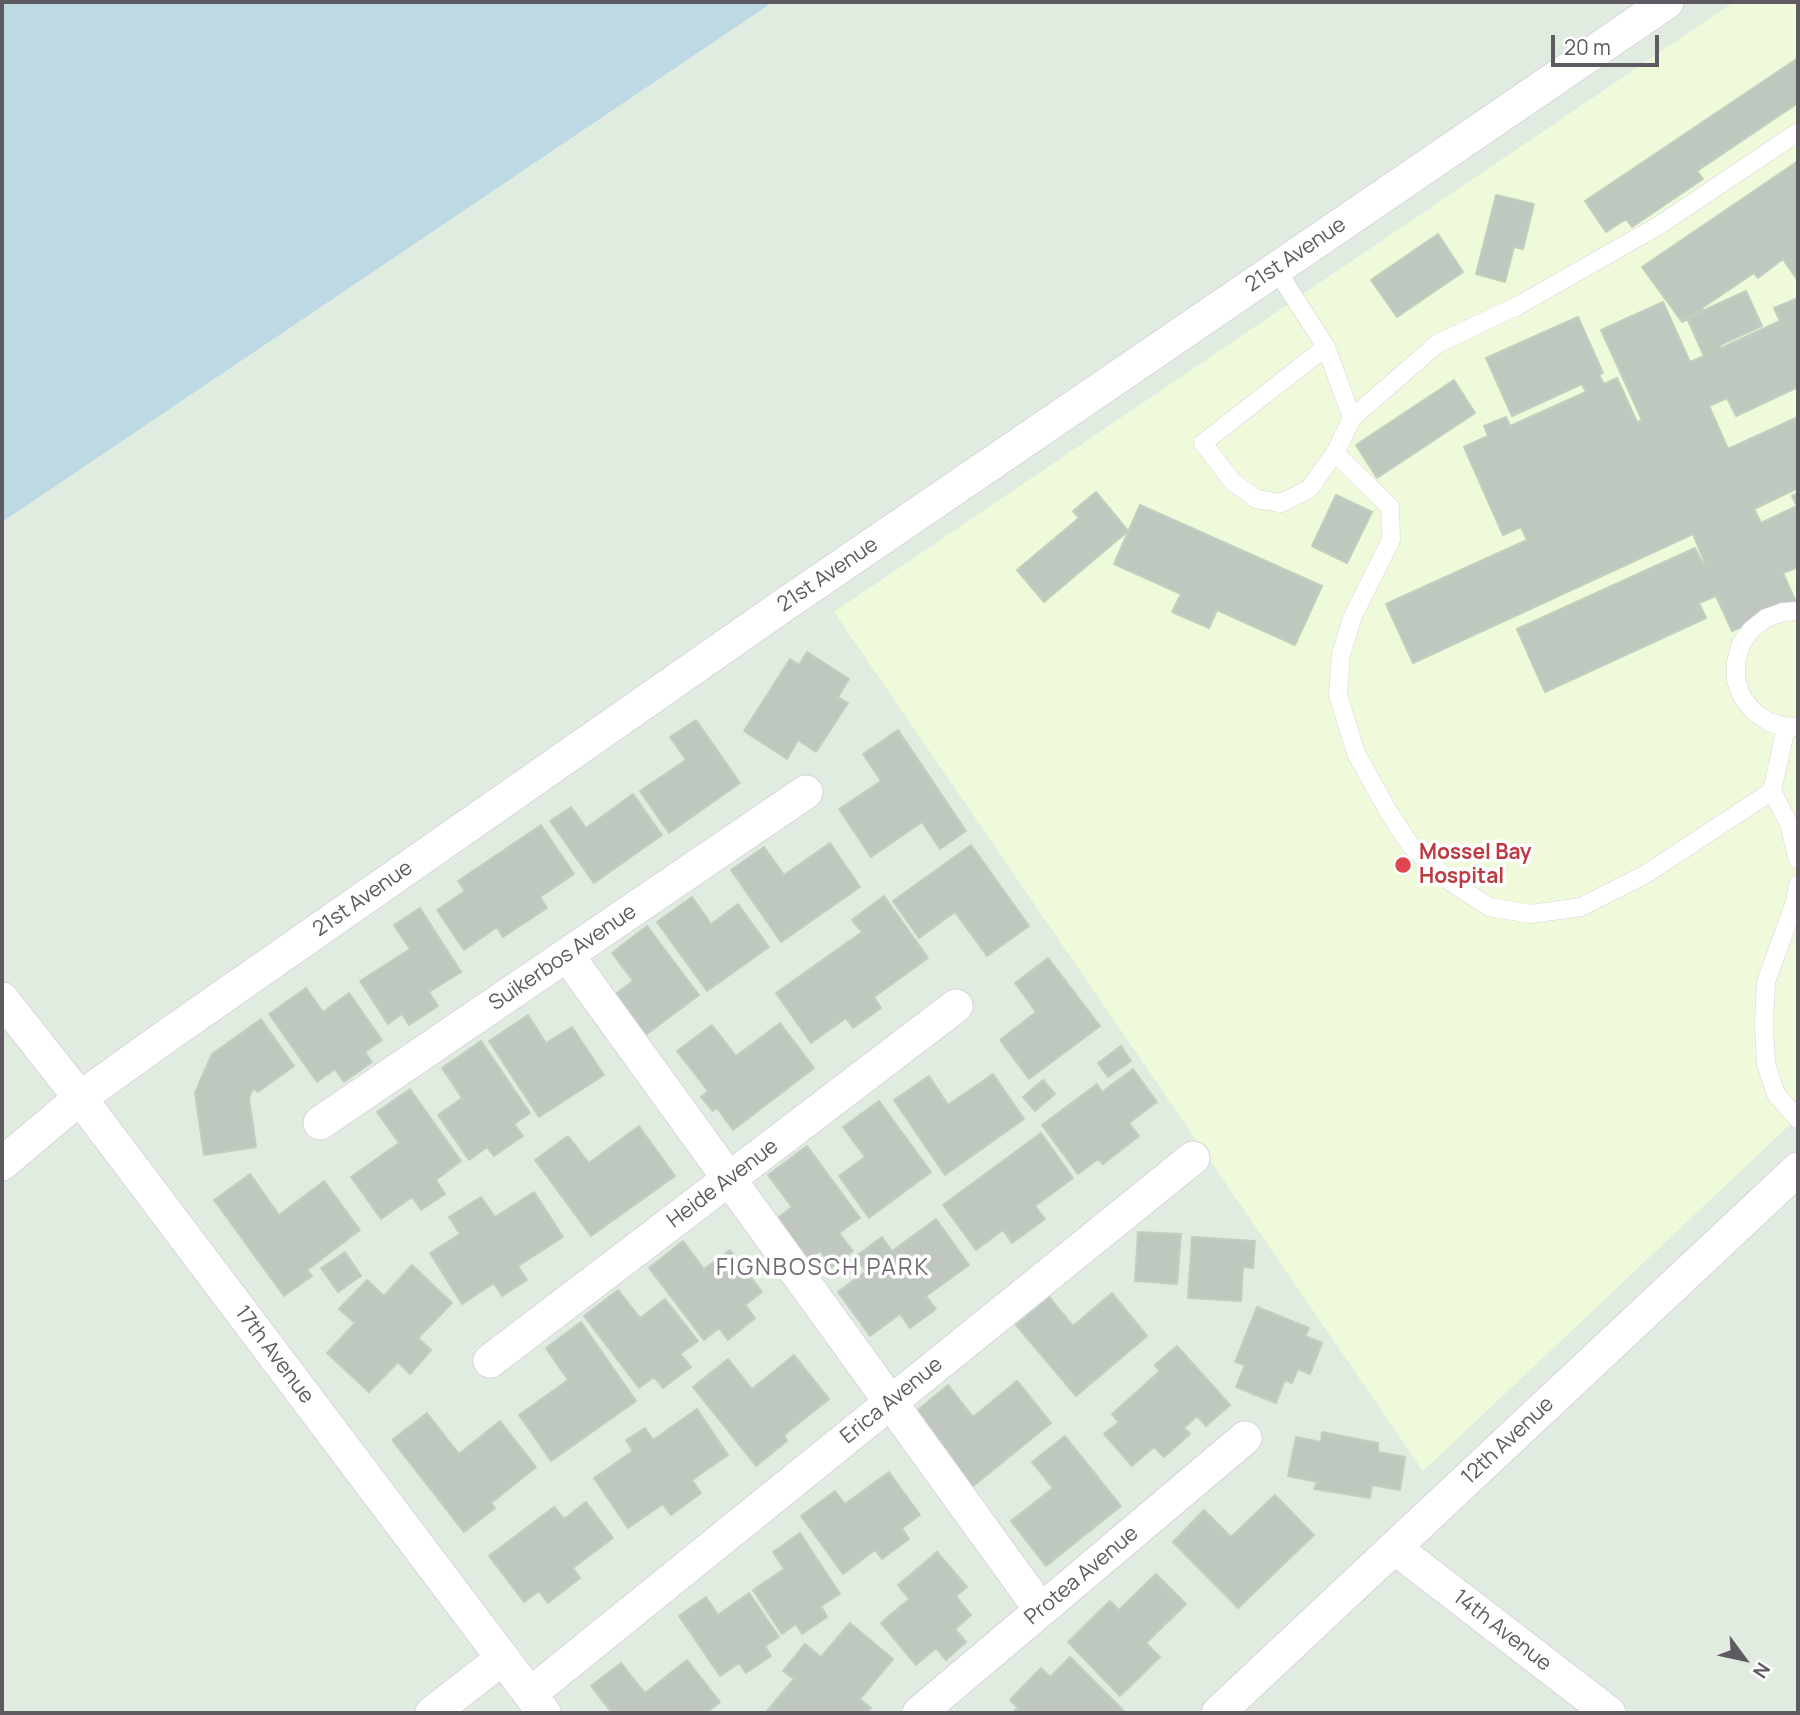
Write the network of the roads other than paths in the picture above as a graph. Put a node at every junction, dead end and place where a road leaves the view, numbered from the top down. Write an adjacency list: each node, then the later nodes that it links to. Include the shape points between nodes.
1 (1650, 6): 3 (street, 21st Avenue)
2 (1798, 132): 5 (lane, via 1658,226 1437,344)
3 (1276, 269): 4 (lane); 16 (street, 21st Avenue, via 772,613)
4 (1326, 347): 5 (lane); 6 (lane, via 1203,443 1232,481 1256,499 1281,503 1308,489)
5 (1352, 418): 6 (lane)
6 (1335, 453): 9 (lane, via 1390,507 1391,540 1353,616 1341,654 1338,695 1356,754 1388,811 1411,846 1451,882 1489,906 1531,914 1581,906 1646,874)
7 (1798, 611): 8 (lane, via 1766,618 1751,630 1736,662 1736,680 1748,705 1769,722)
8 (1792, 727): 9 (lane)
9 (1772, 791): 11 (lane, via 1789,824)
10 (806, 792): 13 (street, Suikerbos Avenue)
11 (1798, 860)
12 (1798, 884): 17 (lane, via 1766,982 1763,1024 1766,1064 1776,1094)
13 (567, 955): 18 (street, Suikerbos Avenue); 22 (street)
14 (2, 999): 16 (street, 17th Avenue)
15 (957, 1006): 22 (street, Heide Avenue)
16 (80, 1098): 20 (street, 21st Avenue); 28 (street, 17th Avenue)
17 (1798, 1119)
18 (320, 1123)
19 (1193, 1158): 24 (street, Erica Avenue)
20 (2, 1164)
21 (1798, 1169): 26 (street, 12th Avenue)
22 (729, 1179): 23 (street, Heide Avenue); 24 (street)
23 (490, 1361)
24 (891, 1402): 27 (street); 29 (street, Erica Avenue, via 591,1643)
25 (1245, 1438): 27 (street, Protea Avenue)
26 (1395, 1548): 32 (street, 12th Avenue); 33 (street, 14th Avenue)
27 (1041, 1610): 31 (street, Protea Avenue)
28 (503, 1657): 29 (street, 17th Avenue); 30 (street)
29 (537, 1703)
30 (432, 1713)
31 (919, 1713)
32 (1218, 1713)
33 (1609, 1713)

